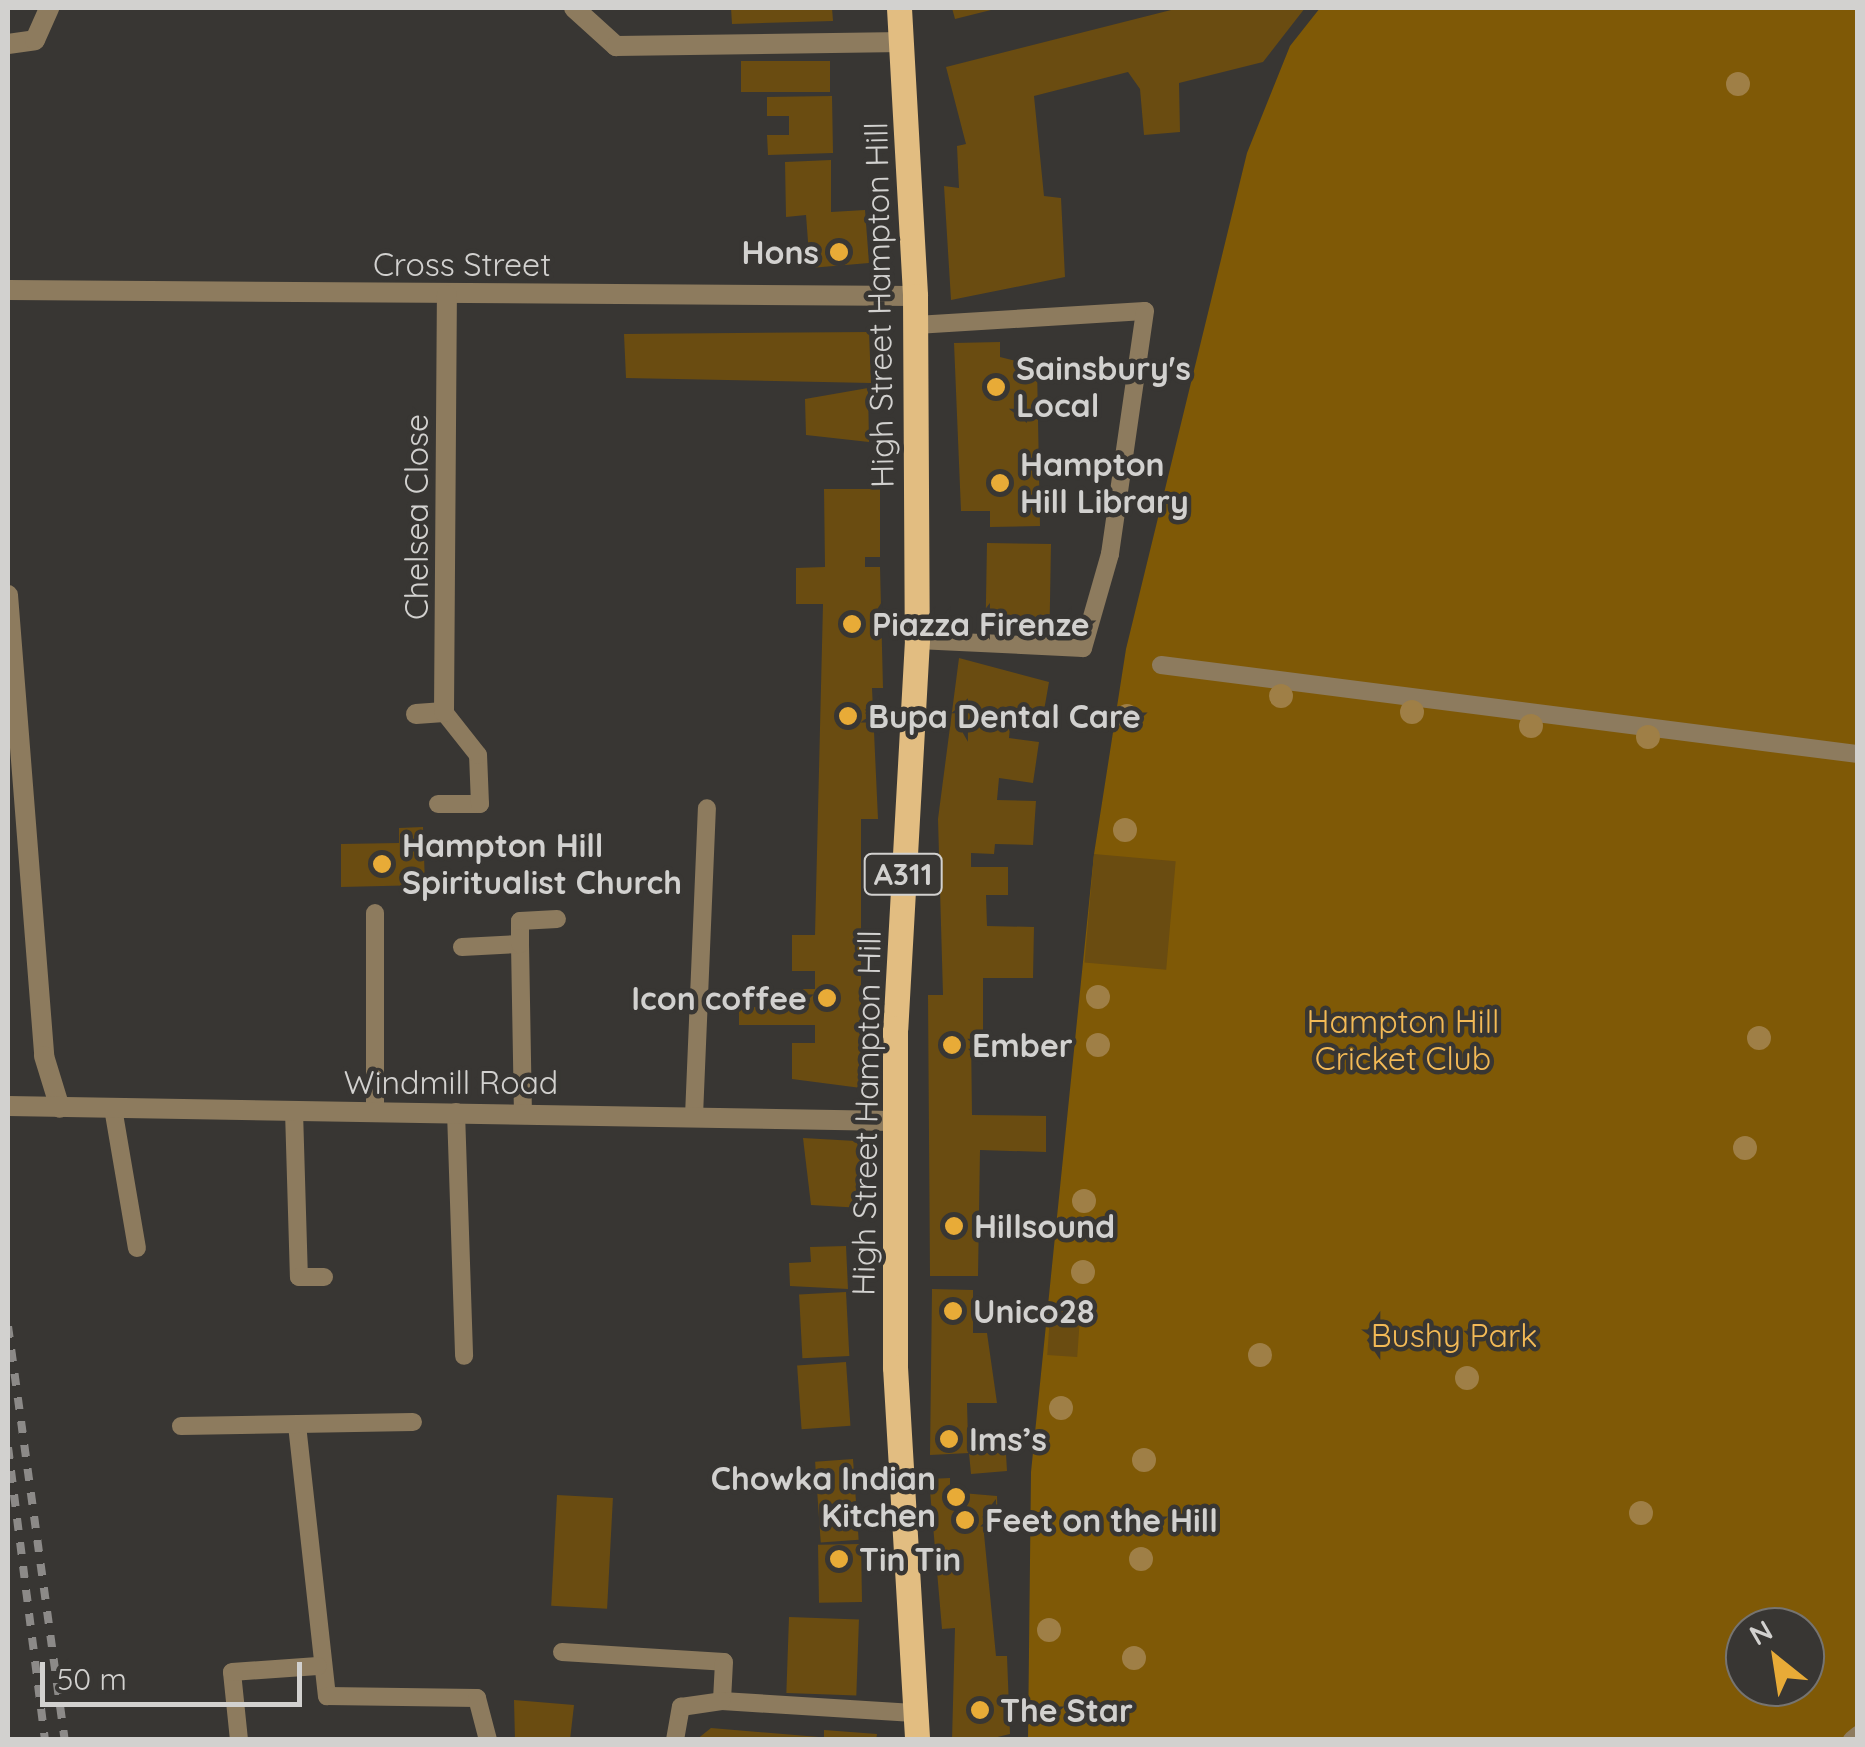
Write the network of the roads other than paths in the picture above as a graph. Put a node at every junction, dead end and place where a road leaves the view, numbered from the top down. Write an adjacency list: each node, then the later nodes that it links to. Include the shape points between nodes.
1 (48, 8): 5 (street, via 35,40)
2 (574, 8): 4 (street, via 616,46)
3 (899, 8): 4 (main road, High Street Hampton Hill / A311)
4 (904, 42): 8 (main road, High Street Hampton Hill / A311)
5 (8, 44)
6 (8, 290): 7 (street, Cross Street)
7 (448, 295): 8 (street, Cross Street); 13 (street, Chelsea Close)
8 (915, 296): 9 (main road, High Street Hampton Hill / A311)
9 (916, 324): 11 (main road, High Street Hampton Hill / A311); 11 (lane, via 1146,312 1110,554 1083,648)
10 (8, 595): 23 (street, via 44,1056)
11 (917, 640): 30 (main road, High Street Hampton Hill / A311)
12 (1161, 665): 15 (lane)
13 (444, 712): 14 (street); 16 (lane, via 478,755 480,804)
14 (416, 714)
15 (1858, 754)
16 (438, 804)
17 (706, 808): 29 (lane)
18 (375, 914): 27 (lane)
19 (557, 919): 20 (lane, via 520,922)
20 (520, 944): 21 (lane); 26 (lane)
21 (462, 947)
22 (8, 1106): 23 (street, Windmill Road)
23 (60, 1108): 24 (street, Windmill Road)
24 (113, 1108): 25 (street, Windmill Road); 31 (lane)
25 (294, 1110): 27 (street, Windmill Road); 32 (lane, via 299,1277)
26 (523, 1111): 28 (street, Windmill Road); 29 (street, Windmill Road)
27 (375, 1112): 28 (street, Windmill Road)
28 (456, 1112): 33 (lane)
29 (694, 1116): 30 (street, Windmill Road)
30 (893, 1121): 40 (main road, High Street Hampton Hill / A311)
31 (136, 1248)
32 (324, 1277)
33 (464, 1356)
34 (414, 1422): 35 (lane)
35 (297, 1425): 36 (lane); 38 (lane)
36 (181, 1426)
37 (562, 1652): 39 (lane, via 724,1662)
38 (318, 1666): 41 (lane, via 232,1672); 42 (lane, via 327,1696 477,1698)
39 (722, 1701): 40 (lane); 43 (lane, via 681,1707)
40 (914, 1713): 44 (main road, High Street Hampton Hill / A311)
41 (238, 1740)
42 (488, 1740)
43 (676, 1740)
44 (918, 1740)

